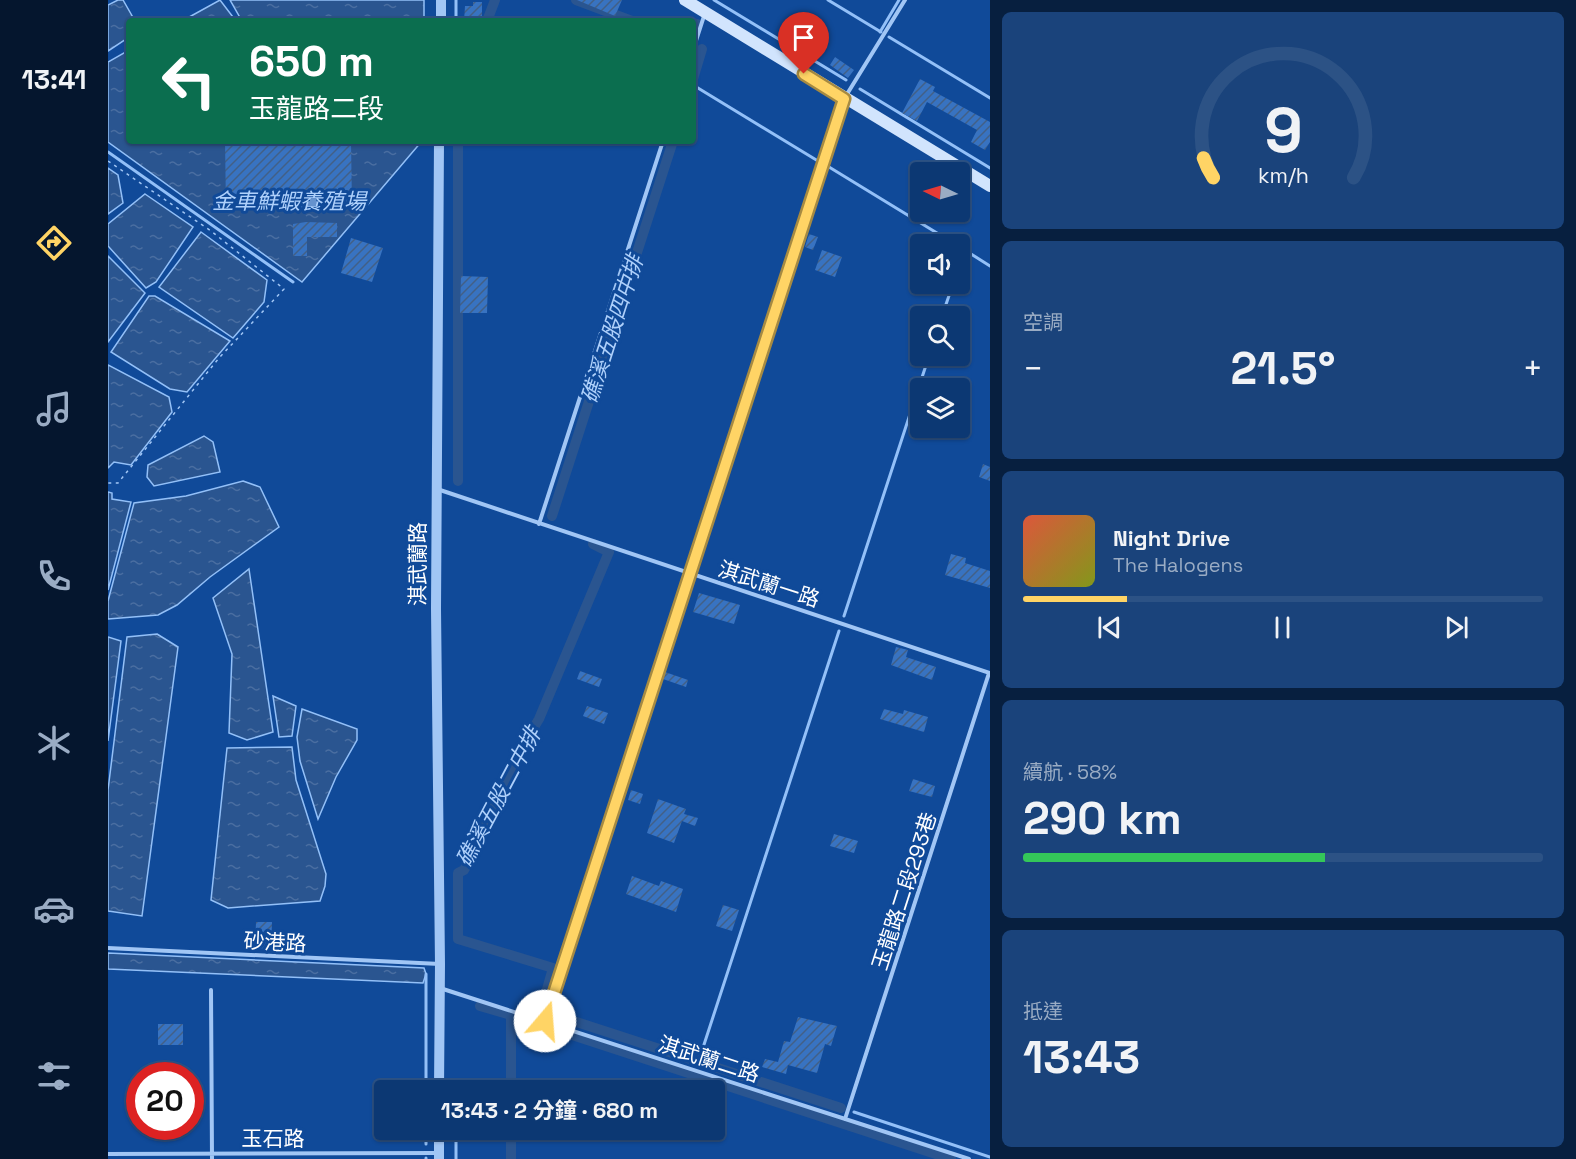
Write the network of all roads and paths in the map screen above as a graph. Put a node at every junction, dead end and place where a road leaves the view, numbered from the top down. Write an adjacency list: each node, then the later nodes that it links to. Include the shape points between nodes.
1 (441, 0): 5 (street)
2 (685, 0): 4 (main road)
3 (905, 0): 7 (lane)
4 (705, 12): 6 (lane); 7 (main road)
5 (441, 18)
6 (696, 40)
7 (844, 99): 11 (main road); 15 (lane)
8 (439, 144): 13 (street, 淇武蘭路)
9 (662, 144): 14 (lane)
10 (108, 160): 12 (path, via 211,231 284,289 213,366 118,483)
11 (990, 186)
12 (108, 483)
13 (437, 489): 14 (lane, 淇武蘭一路); 18 (street, 淇武蘭路)
14 (539, 524): 15 (lane, 淇武蘭一路)
15 (689, 574): 16 (lane, 淇武蘭一路); 21 (lane)
16 (990, 673): 23 (lane, 玉龍路二段293巷)
17 (108, 948): 18 (lane, 砂港路)
18 (440, 964): 19 (street, 淇武蘭路)
19 (439, 988): 21 (lane, 淇武蘭二路); 22 (street, 淇武蘭路)
20 (211, 990): 25 (lane)
21 (545, 1021): 23 (lane, 淇武蘭二路)
22 (439, 1080)
23 (845, 1119): 29 (lane, 淇武蘭二路)
24 (439, 1140): 27 (street)
25 (212, 1153): 26 (lane, 玉石路); 27 (lane, 玉石路); 28 (lane)
26 (108, 1154)
27 (439, 1156)
28 (212, 1159)
29 (969, 1159)

